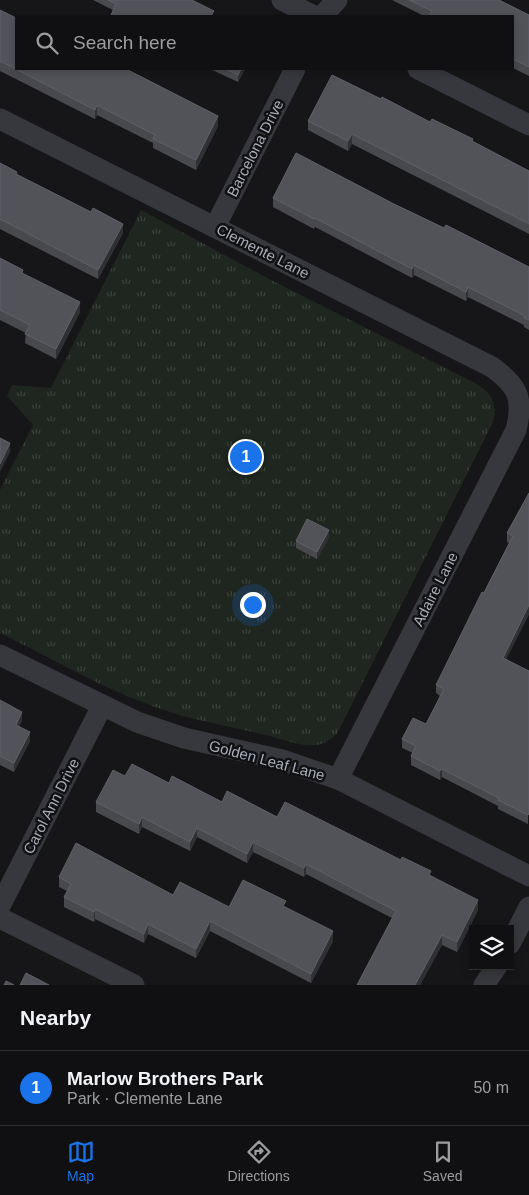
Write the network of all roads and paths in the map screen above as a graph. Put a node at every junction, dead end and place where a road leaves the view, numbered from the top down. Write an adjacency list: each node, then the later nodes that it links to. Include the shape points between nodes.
1 (282, 0): 4 (street)
2 (323, 0): 5 (street)
3 (337, 0): 6 (street)
4 (312, 15)
5 (321, 15)
6 (322, 15)
7 (294, 70): 11 (street, Barcelona Drive)
8 (420, 70): 10 (street)
9 (0, 119): 11 (street, Clemente Lane)
10 (529, 125)
11 (215, 227): 12 (street, Clemente Lane, via 492,367 505,376)
12 (517, 395): 15 (street, Adaire Lane, via 520,414 516,430)
13 (0, 655): 14 (street, Golden Leaf Lane)
14 (102, 706): 15 (street, Golden Leaf Lane, via 184,738 282,760); 17 (street, Carol Ann Drive)
15 (338, 779): 16 (street, Golden Leaf Lane)
16 (529, 876)
17 (0, 906)
18 (529, 907): 20 (street)
19 (0, 918): 22 (street)
20 (514, 936)
21 (494, 970): 23 (street)
22 (134, 985)
23 (484, 985)

